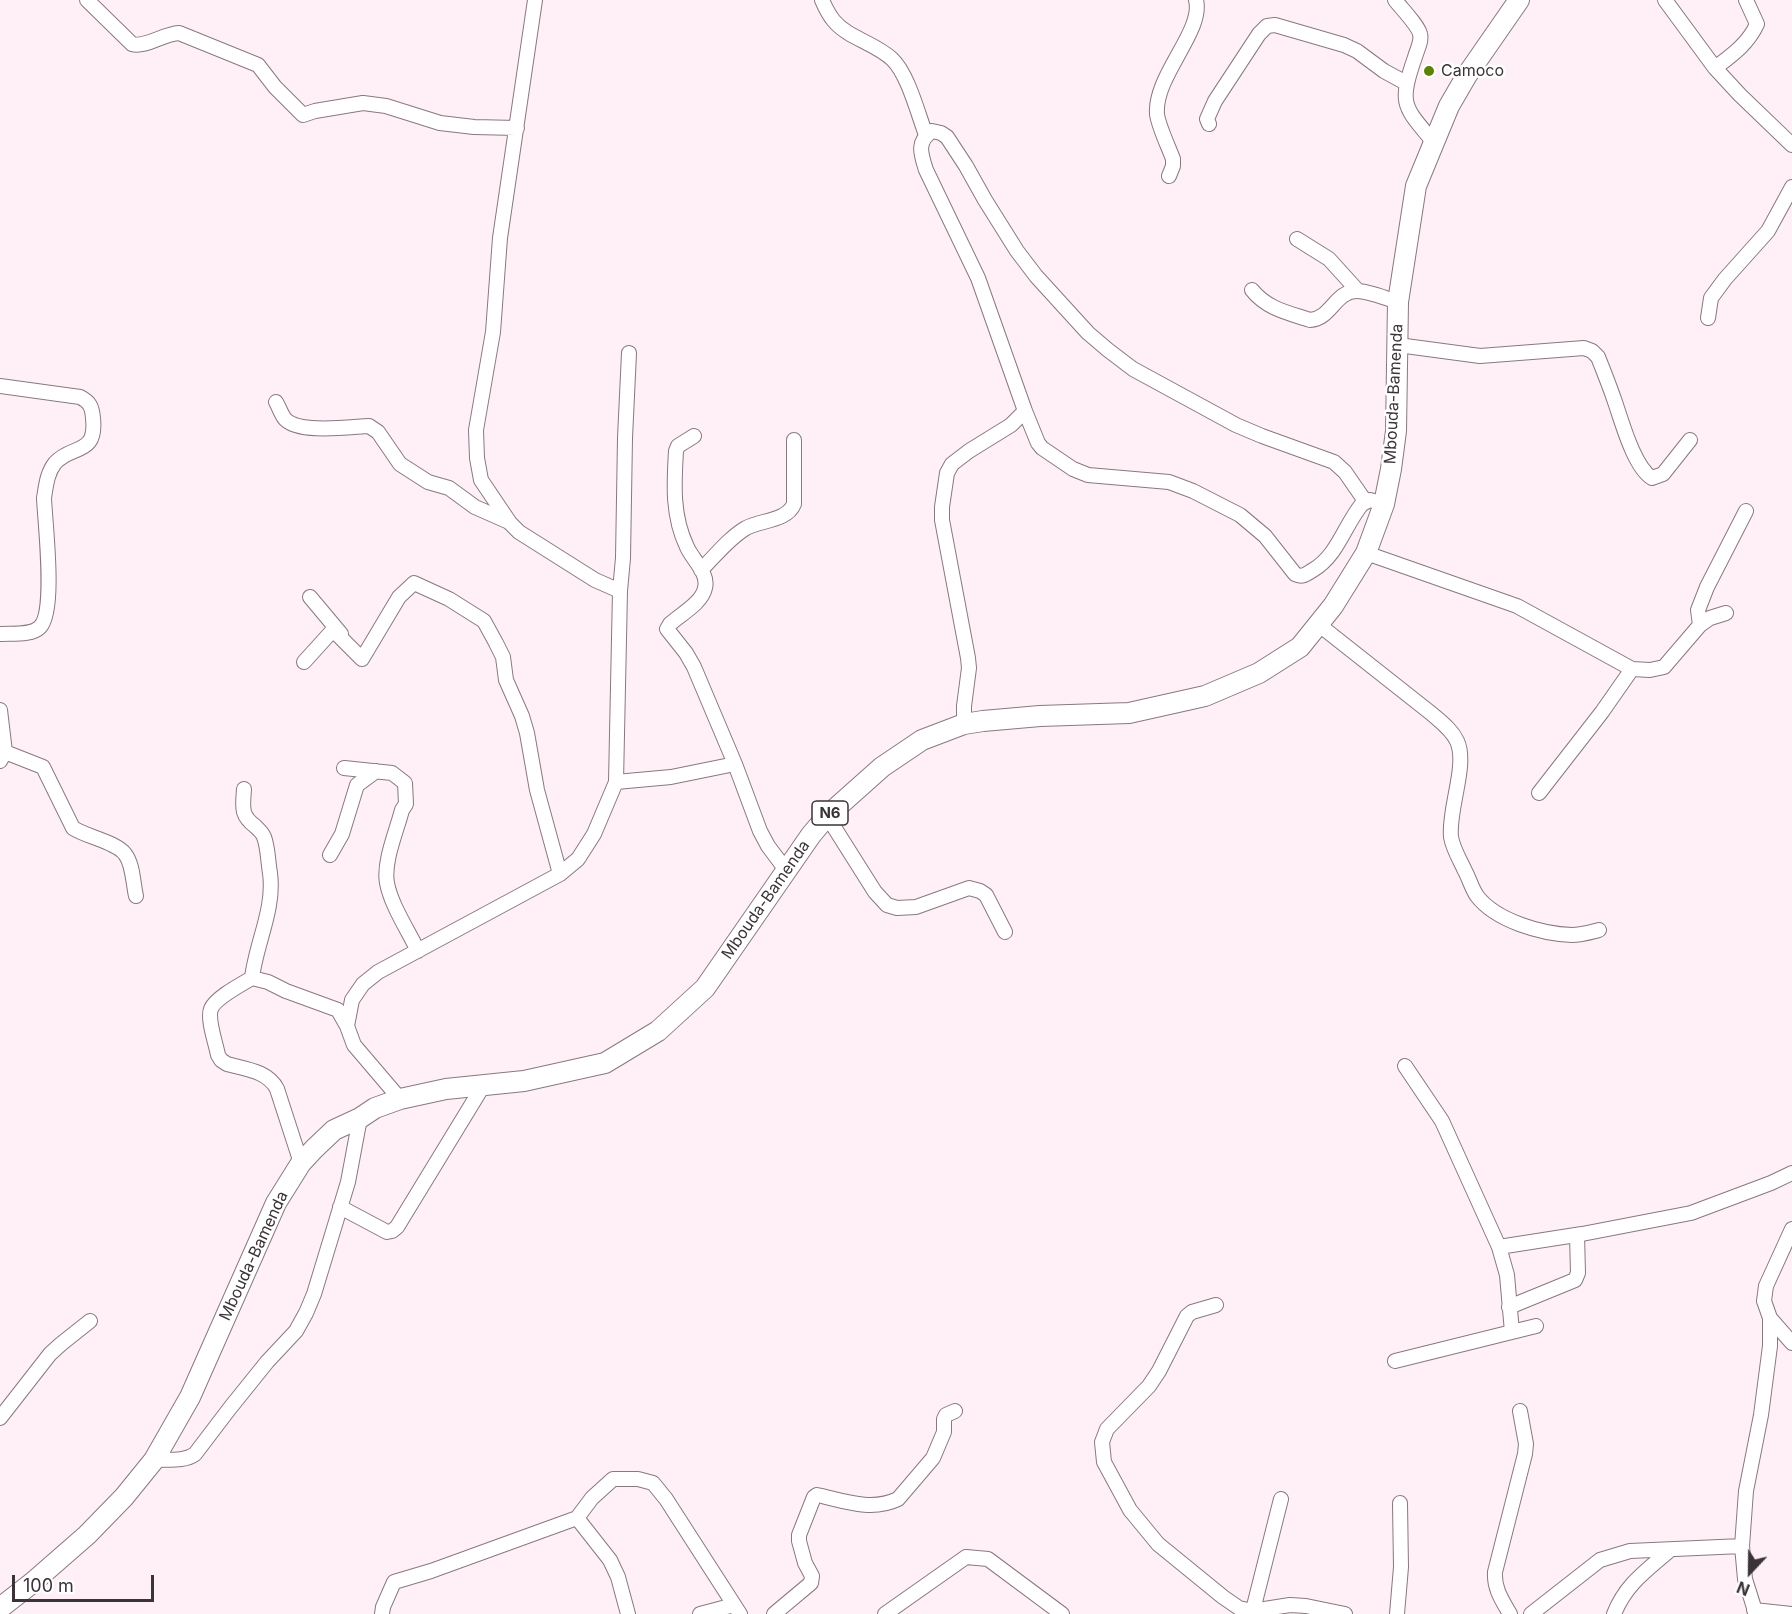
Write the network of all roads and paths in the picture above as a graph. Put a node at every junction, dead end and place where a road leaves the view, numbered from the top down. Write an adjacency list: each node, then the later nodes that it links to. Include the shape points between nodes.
1 (87, 0): 12 (street, via 132,44 139,46 179,33 258,65 303,116 363,103 386,105 457,126)
2 (535, 0): 12 (street)
3 (822, 0): 13 (street, via 844,30 894,61 903,74)
4 (1196, 0): 16 (street, via 1196,19 1166,76 1158,105 1157,115 1173,159)
5 (1395, 0): 10 (street, via 1420,34)
6 (1519, 0): 14 (highway, Mbouda-Bamenda / N6, via 1467,75 1449,106)
7 (1665, 0): 9 (street)
8 (1746, 0): 9 (street, via 1756,24 1752,34)
9 (1715, 68): 15 (street)
10 (1406, 83): 11 (street, via 1344,45 1281,26 1267,26 1211,106); 14 (street, via 1410,114)
11 (1209, 124)
12 (517, 128): 33 (street, via 500,238 493,332 476,430 481,480)
13 (926, 135): 27 (street, via 921,152 926,170 978,278); 31 (street, via 933,131 946,137 1017,251 1108,351 1133,369 1236,425 1334,462)
14 (1435, 144): 21 (highway, Mbouda-Bamenda / N6, via 1416,186)
15 (1792, 145)
16 (1170, 176)
17 (1792, 187): 22 (street, via 1768,231 1711,298)
18 (1297, 239): 20 (street, via 1329,259)
19 (1252, 290): 20 (street, via 1274,308 1310,320 1323,316 1341,297)
20 (1358, 291): 21 (street)
21 (1398, 302): 23 (highway, Mbouda-Bamenda / N6)
22 (1708, 318)
23 (1398, 345): 30 (street, via 1480,356 1584,348 1598,357 1625,433 1649,476 1663,474); 31 (highway, Mbouda-Bamenda / N6, via 1392,469)
24 (628, 353): 36 (street)
25 (0, 386): 41 (street, via 80,396 92,406 94,422 90,441 55,463 46,486 49,599 45,620 32,632)
26 (276, 402): 33 (street, via 293,425 369,426 378,432 400,464)
27 (1025, 411): 31 (street, via 1042,448 1073,469 1088,475 1169,482 1193,491 1256,527 1300,576 1330,556 1356,511); 46 (street, via 1011,425 957,459 947,473 942,520 969,668)
28 (694, 436): 35 (street, via 678,446 673,488 687,548)
29 (794, 440): 35 (street, via 792,510 745,528)
30 (1690, 440)
31 (1375, 503): 34 (highway, Mbouda-Bamenda / N6)
32 (1746, 511): 40 (street, via 1707,587 1698,610)
33 (510, 523): 36 (street, via 525,537)
34 (1366, 553): 39 (highway, Mbouda-Bamenda / N6, via 1334,606); 44 (street, via 1517,606)
35 (701, 570): 48 (street, via 704,592 667,629 694,667)
36 (620, 591): 51 (street)
37 (310, 597): 42 (street)
38 (1726, 613): 40 (street)
39 (1318, 624): 46 (highway, Mbouda-Bamenda / N6, via 1300,647 1259,673 1205,696 1130,713); 59 (street, via 1432,714 1457,741 1461,755 1451,837 1477,896 1495,912 1527,927 1575,935)
40 (1700, 625): 44 (street, via 1664,667)
41 (0, 634)
42 (362, 659): 43 (street, via 333,630); 57 (street, via 399,597 414,582 484,621 503,657 506,680 522,716)
43 (304, 662)
44 (1632, 669): 53 (street)
45 (0, 710): 47 (street)
46 (964, 724): 54 (highway, Mbouda-Bamenda / N6, via 922,740 902,753)
47 (2, 756): 58 (street, via 43,767 74,828 125,853)
48 (735, 764): 51 (street, via 671,777); 56 (street, via 760,831)
49 (344, 768): 50 (street)
50 (376, 771): 55 (street, via 357,785 342,834); 61 (street, via 392,773 405,783 406,804 387,867 387,881)
51 (616, 782): 57 (street, via 594,834 578,859)
52 (244, 789): 62 (street, via 243,813 264,836 270,876 268,910)
53 (1539, 793)
54 (827, 816): 56 (highway, Mbouda-Bamenda / N6); 60 (street, via 887,905 916,907 969,888 986,895)
55 (330, 855)
56 (786, 870): 65 (highway, Mbouda-Bamenda / N6, via 705,988 658,1031 605,1063 524,1082)
57 (560, 874): 61 (street)
58 (136, 896)
59 (1599, 930)
60 (1005, 932)
61 (417, 951): 63 (street, via 363,984 352,1000)
62 (252, 978): 63 (street, via 338,1010); 68 (street, via 211,1007 218,1055 227,1064 264,1075 273,1082)
63 (347, 1026): 66 (street, via 354,1045)
64 (1405, 1066): 73 (street, via 1442,1121)
65 (483, 1086): 66 (highway, Mbouda-Bamenda / N6); 70 (street, via 397,1227 387,1232)
66 (400, 1099): 67 (highway, Mbouda-Bamenda / N6)
67 (360, 1118): 68 (highway, Mbouda-Bamenda / N6, via 334,1130); 70 (street)
68 (301, 1163): 85 (highway, Mbouda-Bamenda / N6, via 276,1203 190,1397)
69 (1792, 1173): 72 (street, via 1691,1214)
70 (340, 1207): 85 (street, via 314,1294 296,1330 195,1454)
71 (1792, 1229): 76 (street, via 1766,1286 1764,1301)
72 (1576, 1235): 73 (street); 75 (street, via 1575,1280)
73 (1499, 1247): 75 (street)
74 (1216, 1305): 93 (street, via 1187,1316 1149,1386 1107,1429 1102,1442 1104,1462 1130,1510 1158,1544 1223,1597)
75 (1509, 1307): 79 (street)
76 (1770, 1318): 80 (street); 89 (street, via 1770,1346 1746,1491)
77 (90, 1321): 84 (street, via 50,1354)
78 (1536, 1326): 79 (street)
79 (1512, 1332): 81 (street)
80 (1792, 1343)
81 (1395, 1361)
82 (955, 1411): 98 (street, via 944,1419 944,1431 933,1458 898,1499 866,1506 814,1497 799,1535 812,1583)
83 (1520, 1411): 103 (street, via 1526,1454 1494,1572 1497,1591)
84 (0, 1418)
85 (154, 1460): 91 (highway, Mbouda-Bamenda / N6, via 87,1535)
86 (1281, 1500): 93 (street)
87 (1400, 1503): 102 (street)
88 (577, 1518): 92 (street, via 613,1479 638,1479 653,1484); 95 (street, via 394,1582); 96 (street, via 610,1560)
89 (1742, 1546): 90 (street); 94 (street, via 1745,1579)
90 (1670, 1550): 104 (street, via 1630,1551 1600,1560); 105 (street, via 1630,1584)
91 (0, 1608)
92 (737, 1609): 97 (street)
93 (1252, 1612): 101 (street, via 1290,1605)
94 (1755, 1612): 106 (street)
95 (382, 1614)
96 (628, 1614)
97 (700, 1614)
98 (774, 1614)
99 (885, 1614): 100 (street, via 966,1557 988,1559)
100 (1062, 1614)
101 (1346, 1614)
102 (1397, 1614)
103 (1510, 1614)
104 (1532, 1614)
105 (1614, 1614)
106 (1791, 1614)

